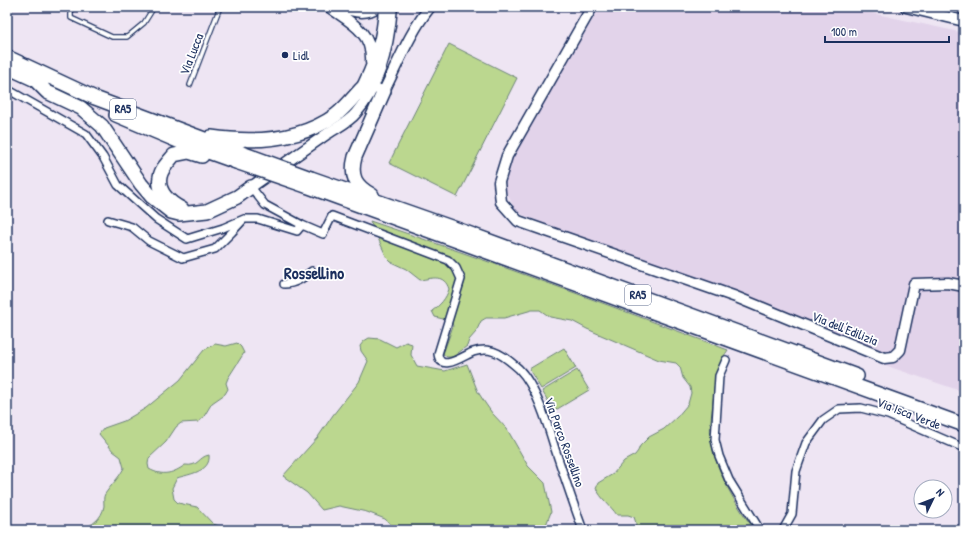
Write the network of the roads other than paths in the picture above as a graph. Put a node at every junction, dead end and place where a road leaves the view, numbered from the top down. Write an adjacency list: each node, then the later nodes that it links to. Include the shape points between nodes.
1 (71, 7): 2 (lane, via 71,18 112,37 127,37 144,23)
2 (154, 7)
3 (220, 7): 17 (lane, Via Lucca)
4 (329, 7): 15 (street, via 355,24 364,34 371,60)
5 (342, 7): 6 (street, via 359,12)
6 (377, 7)
7 (384, 7): 15 (street, via 376,56)
8 (392, 7): 19 (street, via 383,60)
9 (430, 7): 19 (street, via 405,49)
10 (592, 7): 32 (street, Via dell'Edilizia, via 508,156 499,182 501,202 518,221 736,297 884,358 893,357 900,350 914,284 948,283)
11 (906, 7): 12 (street)
12 (964, 20)
13 (7, 57): 20 (highway, RA5, via 95,98)
14 (7, 67): 16 (highway, RA5)
15 (368, 74): 19 (street)
16 (34, 79): 21 (highway, RA5, via 138,125); 26 (highway, RA5, via 47,92 81,108 102,126 152,197 171,212)
17 (190, 85)
18 (7, 89): 27 (street, via 86,134 103,157 118,185 156,219 187,240)
19 (373, 89): 20 (highway, RA5, via 336,115 306,131 291,135 252,140); 24 (street, via 328,133); 25 (highway, RA5, via 352,173 356,182 366,191)
20 (185, 133): 22 (highway, RA5)
21 (217, 155): 22 (highway, RA5); 26 (highway, RA5, via 209,158 189,152 174,156 160,176 161,189 171,203)
22 (239, 158): 23 (highway, RA5, bridge)
23 (309, 182): 25 (highway, RA5); 35 (highway, RA5)
24 (251, 187): 26 (highway, RA5, via 207,211); 29 (street, via 265,205)
25 (397, 208): 34 (highway, RA5)
26 (188, 213)
27 (244, 219): 28 (street, via 215,249 183,258 149,241 132,227); 29 (street, via 258,219 297,231)
28 (108, 220)
29 (302, 225): 37 (street, Via Parco Rossellino, via 323,234 332,216 448,260 456,268 461,279 438,354 440,359 444,363 450,363 475,351 486,350 509,360 521,372 543,412)
30 (312, 271): 31 (street, via 299,280)
31 (284, 284)
32 (964, 286)
33 (726, 360): 38 (street, via 719,376 715,440 729,480)
34 (964, 415)
35 (964, 424)
36 (964, 448): 39 (street, Via Isca Verde, via 888,415 861,408 839,409 823,420 806,443 796,471 792,514)
37 (582, 530)
38 (760, 530)
39 (783, 530)

